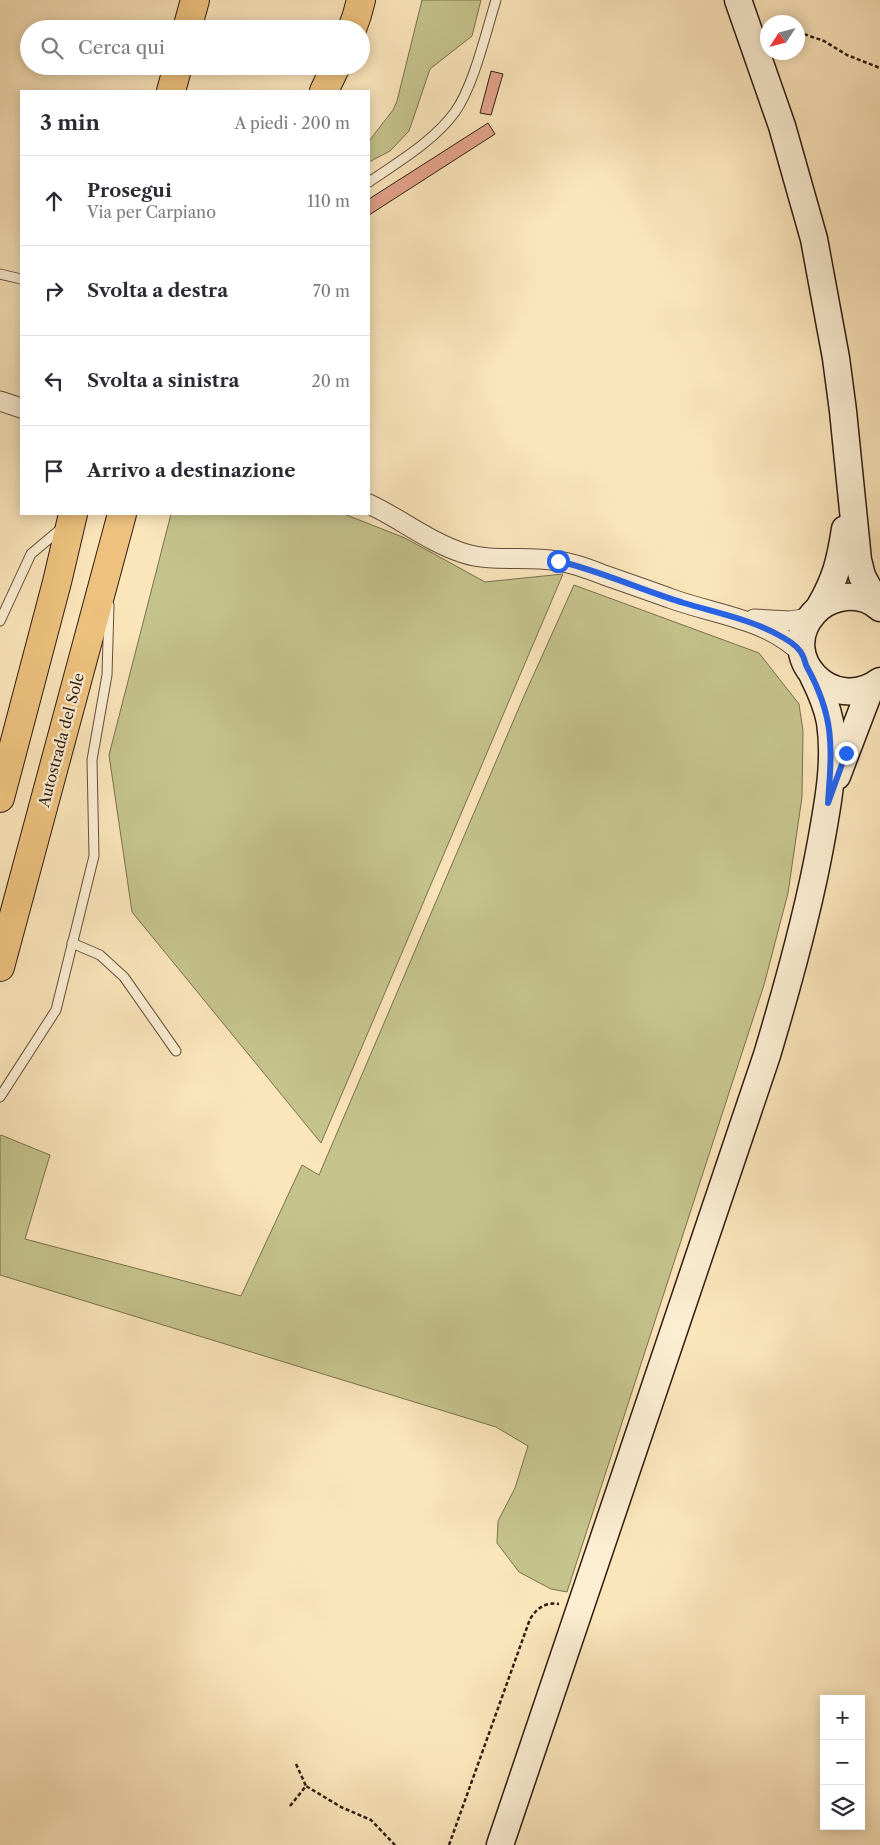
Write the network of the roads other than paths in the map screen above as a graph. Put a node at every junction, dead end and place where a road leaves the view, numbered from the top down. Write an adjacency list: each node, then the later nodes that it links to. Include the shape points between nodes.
1 (195, 0): 5 (highway)
2 (361, 0): 6 (highway)
3 (496, 0): 11 (lane, via 466,92 455,111 406,157)
4 (738, 0): 16 (main road, via 782,126 814,240 836,358)
5 (189, 20)
6 (356, 20)
7 (175, 75): 9 (highway)
8 (332, 75): 10 (highway)
9 (171, 90)
10 (324, 90)
11 (370, 181)
12 (0, 274): 13 (lane)
13 (20, 279)
14 (0, 402): 15 (street)
15 (20, 408)
16 (849, 473): 21 (main road, via 858,560 862,576); 22 (main road, via 841,558 835,578)
17 (370, 505): 23 (street, via 436,542 464,553 571,564)
18 (122, 515): 20 (highway, Autostrada del Sole)
19 (73, 516): 24 (lane, via 31,554); 27 (highway)
20 (110, 559): 29 (lane, via 108,675 92,760 94,856); 30 (highway, Autostrada del Sole)
21 (879, 607): 22 (main road, via 864,598 849,596 834,599)
22 (815, 612): 23 (street, via 790,621); 25 (main road, via 804,630 802,642)
23 (733, 617): 25 (street, via 776,634 793,645)
24 (0, 620)
25 (808, 665): 26 (main road, via 826,686 840,691 856,692); 28 (main road, via 830,722)
26 (876, 684): 28 (main road)
27 (0, 798)
28 (828, 803): 33 (main road, via 816,871 767,1055)
29 (72, 943): 31 (lane, via 100,955 124,977); 32 (lane, via 56,1010)
30 (0, 967)
31 (176, 1052)
32 (0, 1097)
33 (544, 1715): 34 (main road, via 514,1768); 35 (main road)
34 (486, 1845)
35 (500, 1845)

